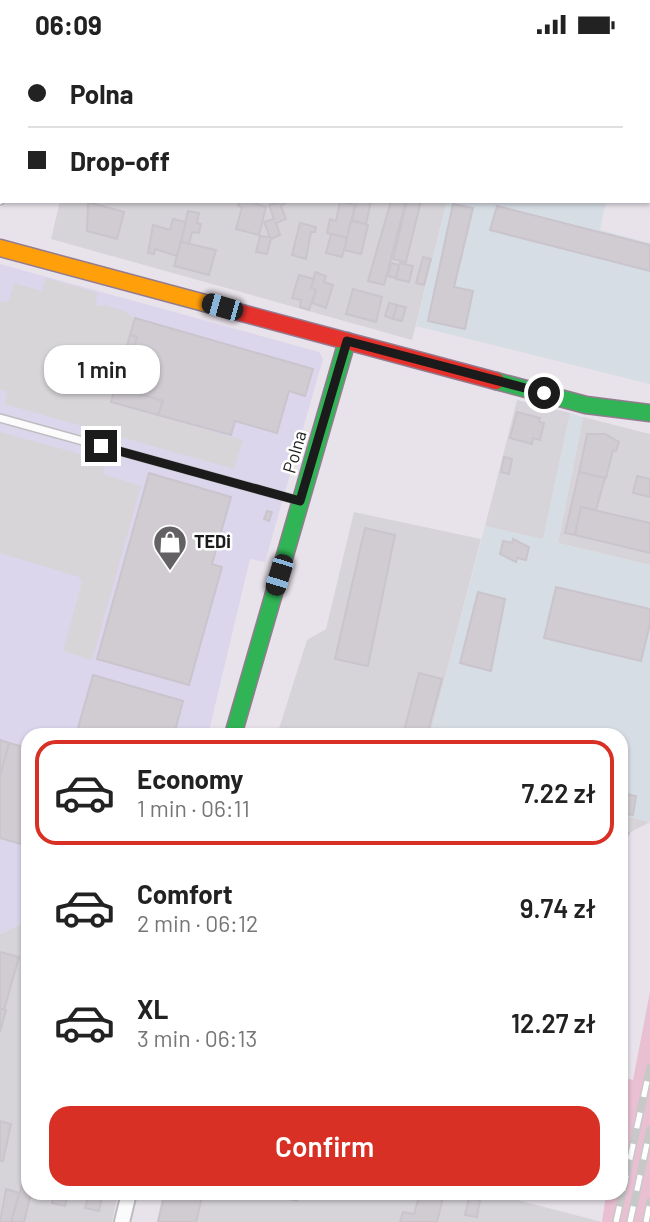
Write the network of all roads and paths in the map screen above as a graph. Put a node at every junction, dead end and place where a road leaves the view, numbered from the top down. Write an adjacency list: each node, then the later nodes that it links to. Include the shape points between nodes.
1 (0, 248): 2 (street)
2 (347, 341): 3 (street, via 586,405); 5 (street, Polna)
3 (650, 412)
4 (0, 418): 5 (lane)
5 (300, 501): 6 (street, Polna)
6 (235, 728)
7 (127, 1200): 8 (street)
8 (122, 1222)

